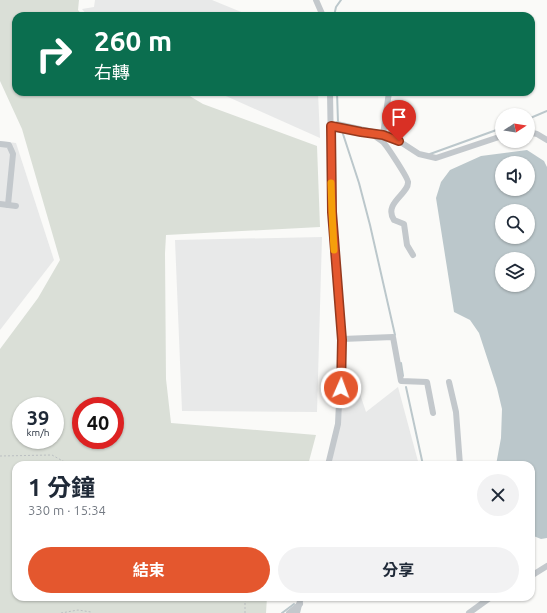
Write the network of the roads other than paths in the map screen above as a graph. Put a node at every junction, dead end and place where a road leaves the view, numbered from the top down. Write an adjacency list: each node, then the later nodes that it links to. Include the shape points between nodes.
1 (316, 0): 2 (street)
2 (321, 12)
3 (330, 96): 5 (street)
4 (388, 96): 8 (street)
5 (331, 126): 6 (street); 16 (street, via 332,212)
6 (371, 133): 8 (street); 15 (street, via 384,142 408,182 394,204 392,214 394,220 404,224 407,245)
7 (535, 134): 10 (street)
8 (383, 135): 9 (street, via 399,141 419,154 436,158)
9 (495, 138)
10 (547, 140)
11 (0, 144): 13 (street, via 9,145 13,154)
12 (0, 204): 13 (street)
13 (8, 205): 14 (street)
14 (16, 206)
15 (412, 255)
16 (342, 340): 18 (street, via 393,337 401,381 427,382); 19 (street, via 338,424)
17 (449, 382): 20 (street, via 456,412)
18 (433, 413)
19 (329, 461)
20 (460, 461)
21 (547, 566): 22 (street)
22 (535, 574)
23 (300, 601): 25 (street)
24 (486, 601): 28 (street)
25 (300, 604): 26 (street); 27 (street)
26 (289, 613)
27 (298, 613)
28 (469, 613)

